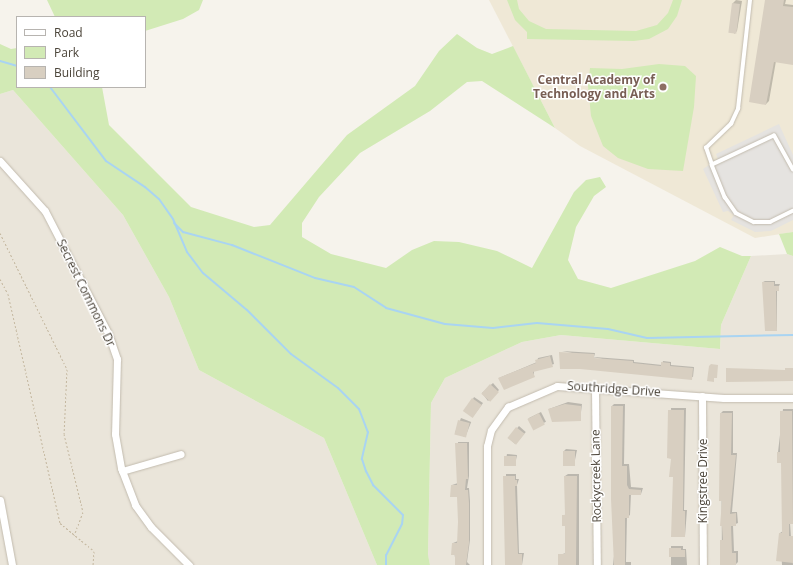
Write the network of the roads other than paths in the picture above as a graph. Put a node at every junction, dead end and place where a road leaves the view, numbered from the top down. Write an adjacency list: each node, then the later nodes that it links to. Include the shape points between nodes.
1 (750, 0): 3 (lane, via 738,109 731,124 706,148)
2 (0, 161): 10 (street, Secrest Commons Dr, via 45,210 108,333 117,359 114,434)
3 (712, 165): 4 (lane, via 774,136); 5 (lane, via 725,197 736,213 754,222 770,222)
4 (792, 172)
5 (793, 211)
6 (595, 388): 7 (street, Southridge Drive); 14 (street, Southridge Drive, via 557,386 508,407 491,430 487,446); 15 (street, Rockycreek Lane)
7 (702, 396): 8 (street, Southridge Drive); 16 (street, Kingstree Drive)
8 (793, 398)
9 (182, 454): 10 (street)
10 (122, 471): 13 (street, Secrest Commons Dr, via 136,504 151,527)
11 (0, 500): 12 (street)
12 (12, 565)
13 (189, 565)
14 (487, 565)
15 (596, 565)
16 (703, 565)

